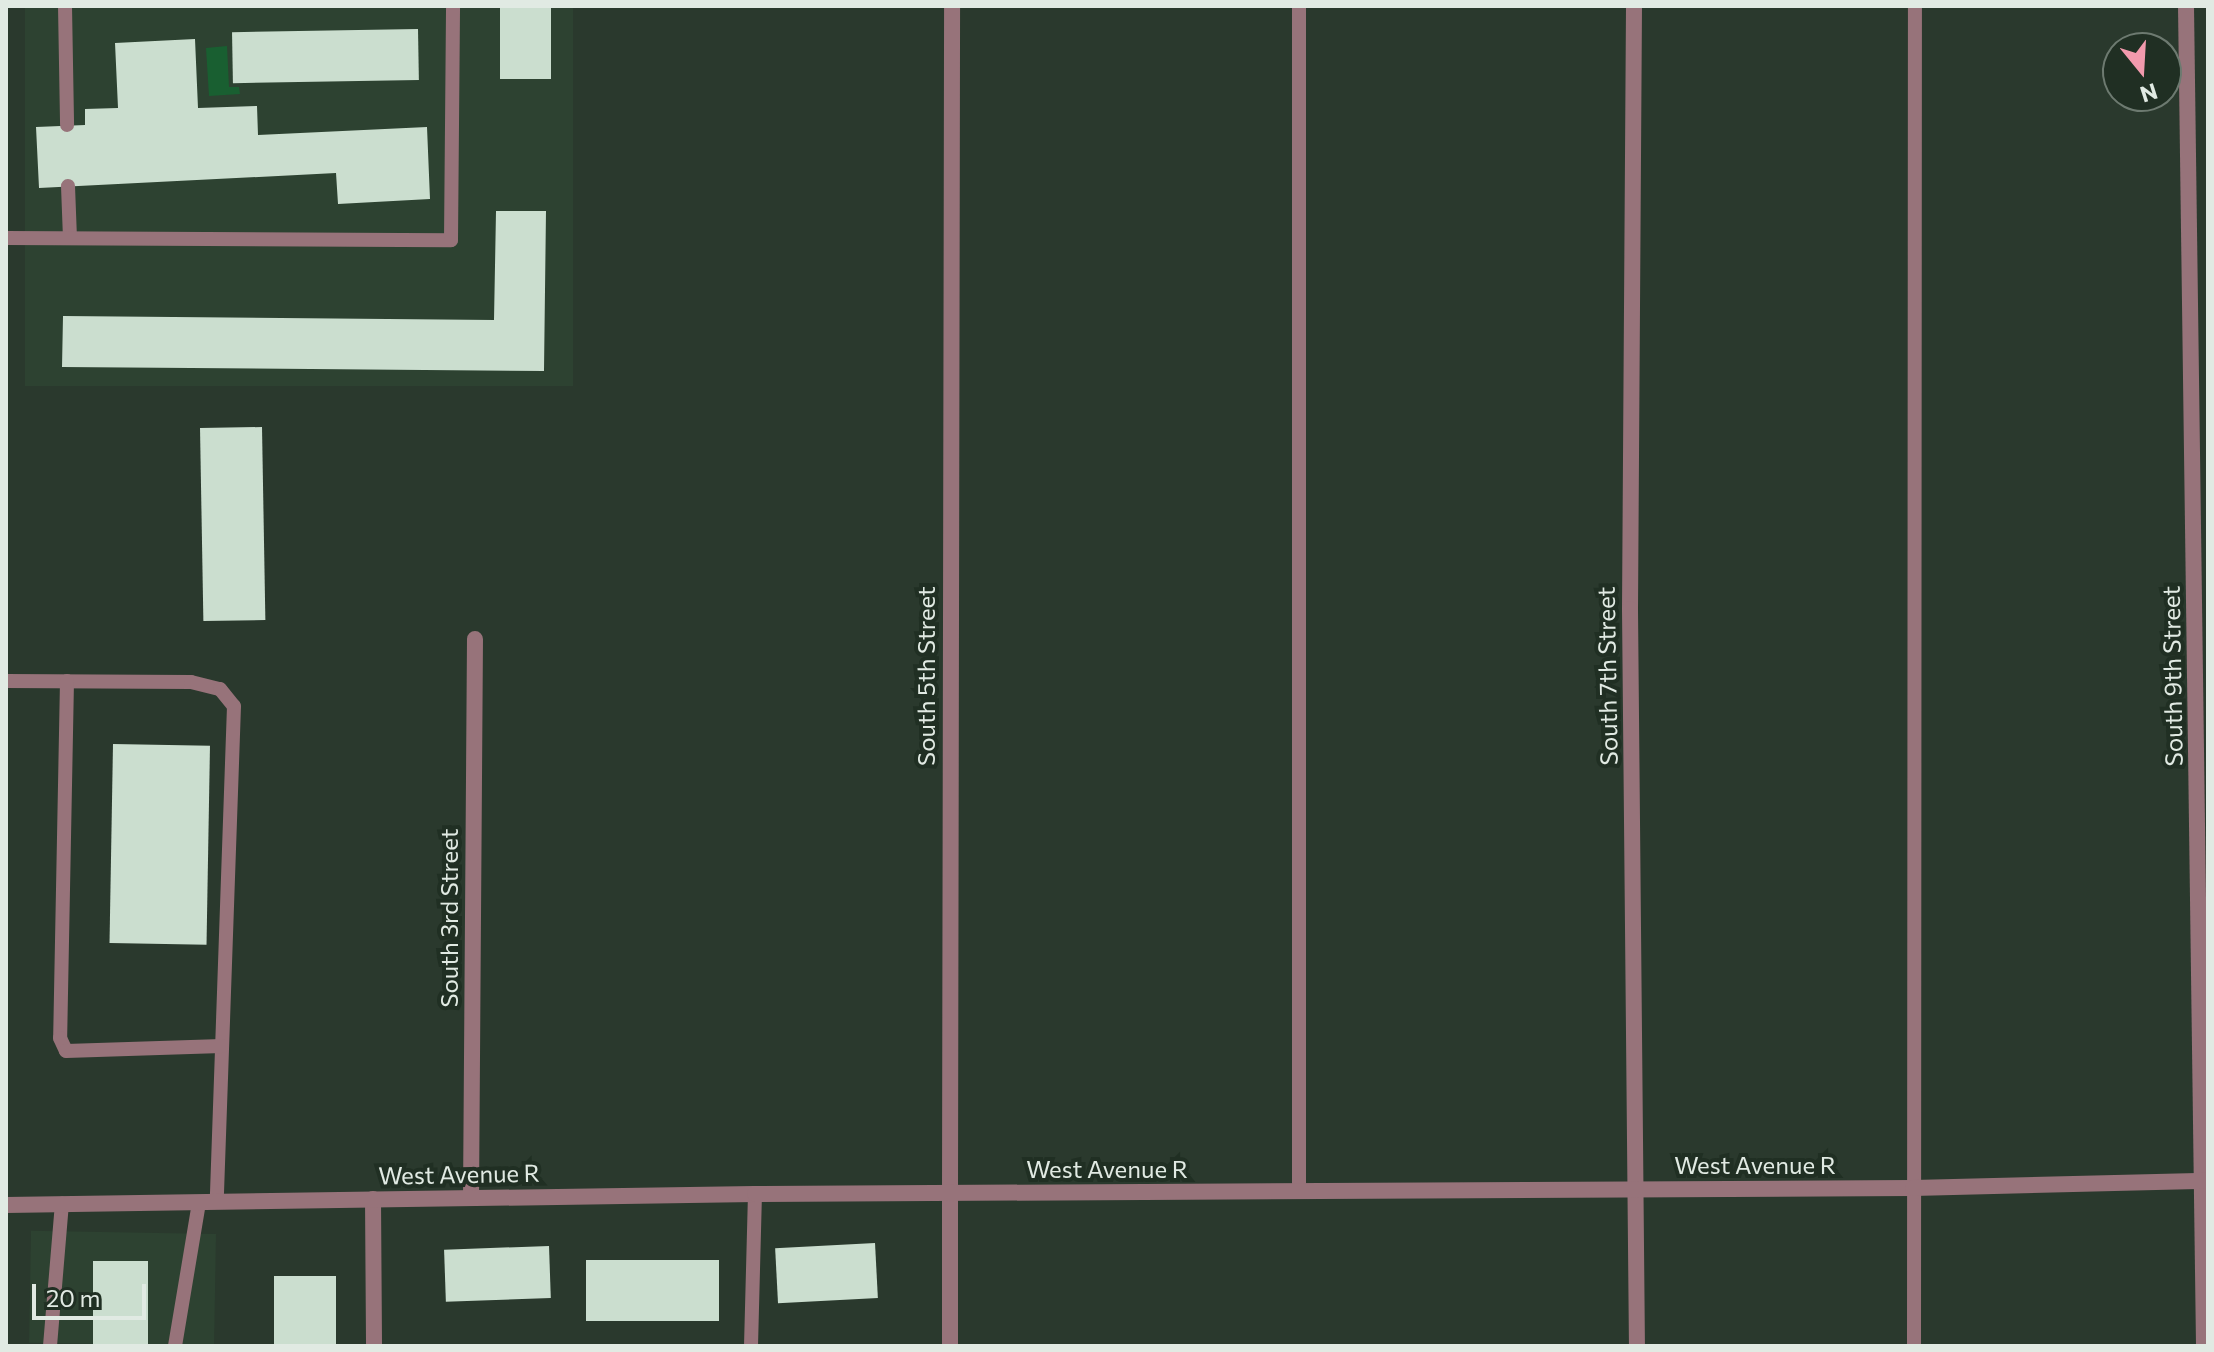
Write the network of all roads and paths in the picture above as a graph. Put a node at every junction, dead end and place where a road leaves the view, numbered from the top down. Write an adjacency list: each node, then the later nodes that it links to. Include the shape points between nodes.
1 (65, 6): 8 (lane)
2 (453, 6): 11 (lane, via 451,240)
3 (952, 6): 21 (street, South 5th Street)
4 (1299, 6): 19 (lane)
5 (1634, 6): 18 (street, South 7th Street, via 1630,609)
6 (1915, 6): 17 (lane)
7 (2186, 6): 16 (street, South 9th Street)
8 (67, 125)
9 (68, 186): 11 (lane)
10 (6, 238): 11 (lane)
11 (70, 238)
12 (475, 639): 22 (street, South 3rd Street)
13 (6, 681): 14 (lane)
14 (67, 681): 15 (lane, via 207,684 220,689 234,706); 15 (lane, via 60,1038 66,1051)
15 (222, 1046): 24 (lane)
16 (2206, 1181): 17 (street, West Avenue R); 35 (street, South 9th Street)
17 (1913, 1188): 18 (street, West Avenue R); 34 (lane)
18 (1638, 1190): 19 (street, West Avenue R); 33 (street, South 7th Street)
19 (1299, 1192): 21 (street, West Avenue R)
20 (755, 1194): 21 (street, West Avenue R); 22 (street, West Avenue R); 31 (lane)
21 (950, 1194): 32 (street, South 5th Street)
22 (471, 1197): 23 (street, West Avenue R)
23 (373, 1199): 24 (street, West Avenue R); 30 (street)
24 (217, 1201): 25 (street, West Avenue R)
25 (199, 1202): 26 (street, West Avenue R); 29 (lane)
26 (62, 1204): 27 (street, West Avenue R); 28 (lane)
27 (6, 1205)
28 (50, 1346)
29 (175, 1346)
30 (374, 1346)
31 (751, 1346)
32 (950, 1346)
33 (1637, 1346)
34 (1914, 1346)
35 (2204, 1346)

